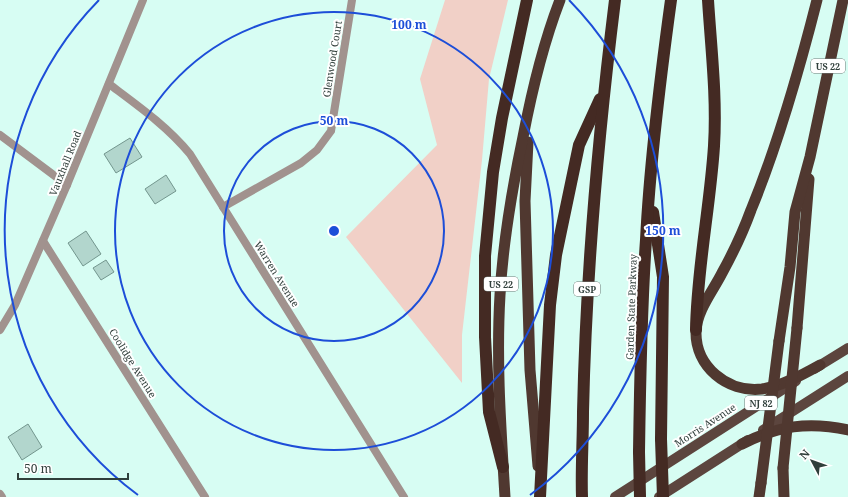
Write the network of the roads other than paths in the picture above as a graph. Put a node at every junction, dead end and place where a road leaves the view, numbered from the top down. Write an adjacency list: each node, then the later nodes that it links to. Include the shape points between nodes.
1 (352, 0): 17 (street, Glenwood Court, via 331,131 317,150 301,164)
2 (526, 0): 26 (highway, via 494,165 486,256 485,337 489,412)
3 (560, 0): 12 (highway, US 22)
4 (615, 0): 11 (highway, GSP)
5 (671, 0): 16 (highway, Garden State Parkway)
6 (708, 0): 20 (highway, via 715,126)
7 (817, 0): 20 (highway, via 803,56 765,176 742,234 704,306)
8 (843, 0): 13 (highway, US 22)
9 (140, 1): 10 (street, Vauxhall Road)
10 (109, 84): 15 (street, Vauxhall Road); 17 (street, Warren Avenue, via 178,139)
11 (604, 88): 28 (highway, GSP, via 588,280); 29 (highway, via 579,145 556,255 549,316)
12 (530, 103): 26 (highway, US 22, via 512,191 502,267 499,404); 29 (highway, via 525,201 531,384)
13 (814, 132): 38 (highway, US 22, bridge, via 795,212); 39 (highway, bridge, via 783,468)
14 (0, 135): 15 (street)
15 (67, 185): 18 (street, Vauxhall Road)
16 (649, 191): 35 (highway, Garden State Parkway, bridge, via 642,312); 37 (highway, bridge, via 663,277)
17 (223, 207): 32 (street, Warren Avenue)
18 (43, 240): 19 (street, Vauxhall Road, via 15,305); 31 (street, Coolidge Avenue)
19 (0, 330)
20 (696, 330): 22 (highway, via 698,347 706,366 716,376 737,387 771,387)
21 (848, 348): 22 (main road, Morris Avenue / NJ 82)
22 (820, 366): 34 (main road, Morris Avenue / NJ 82)
23 (848, 376): 25 (main road, NJ 82)
24 (848, 430): 25 (highway, via 788,426)
25 (742, 444): 36 (main road, NJ 82)
26 (503, 467): 33 (highway, US 22)
27 (0, 494): 30 (street)
28 (582, 494)
29 (540, 495)
30 (2, 497)
31 (205, 497)
32 (404, 497)
33 (505, 497)
34 (615, 497)
35 (640, 497)
36 (659, 497)
37 (663, 497)
38 (759, 497)
39 (784, 497)

